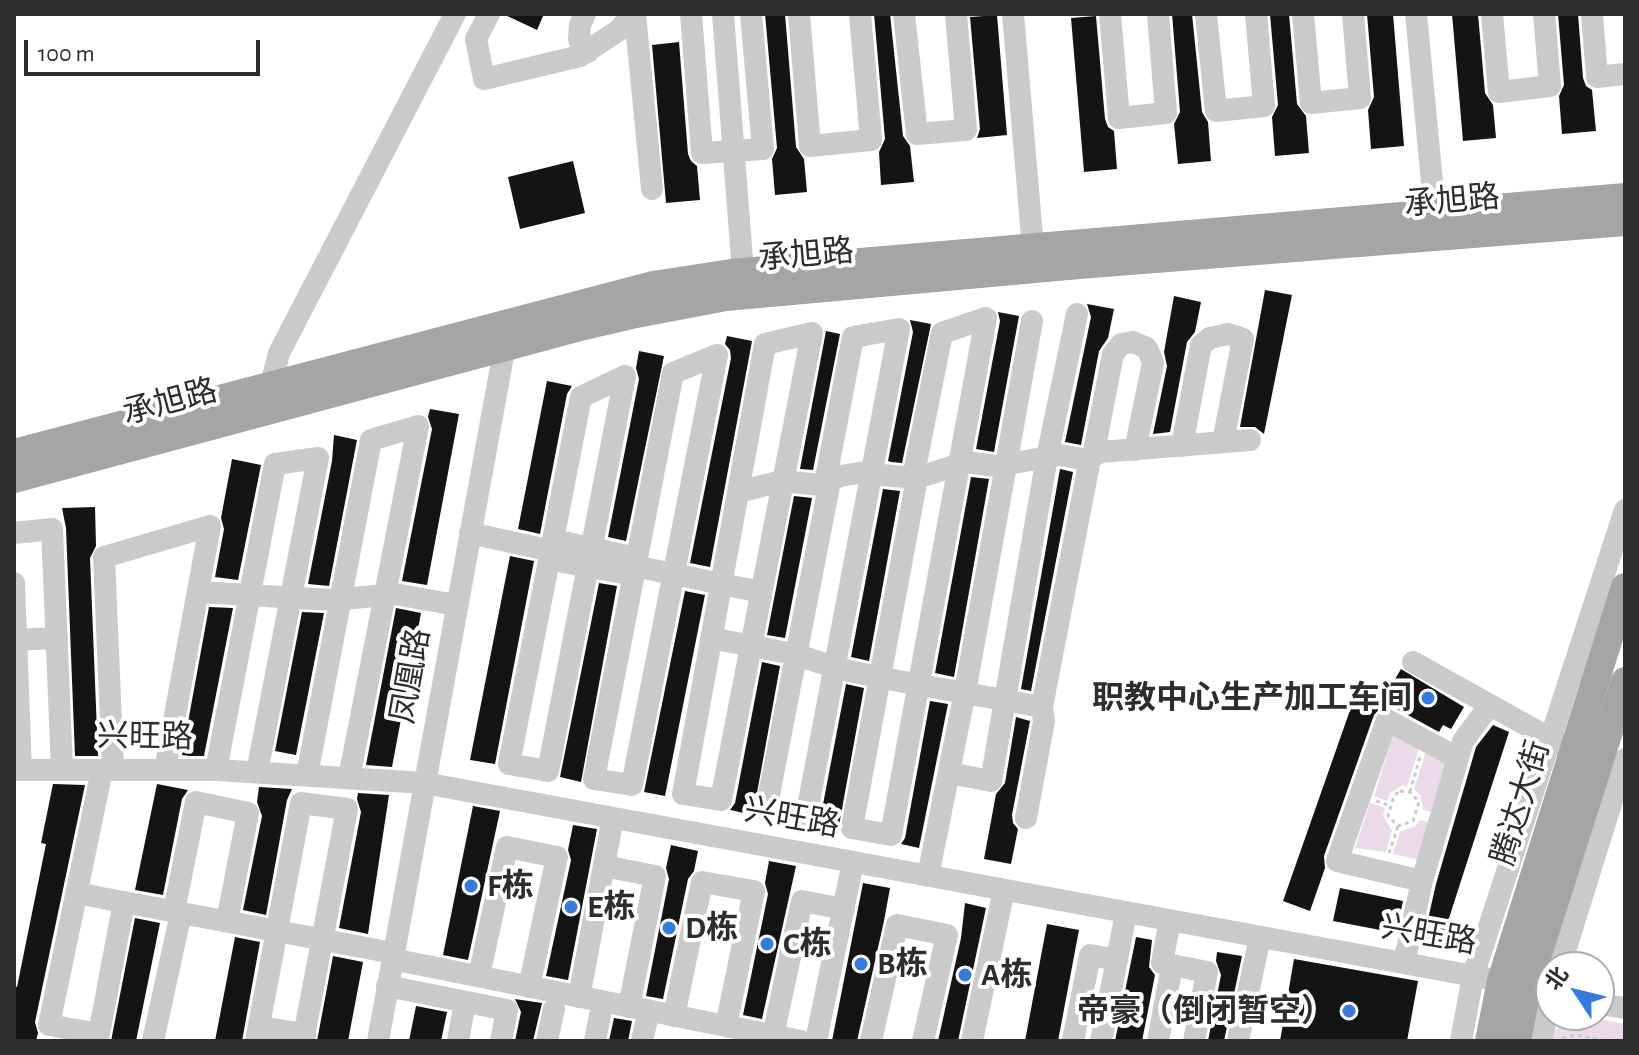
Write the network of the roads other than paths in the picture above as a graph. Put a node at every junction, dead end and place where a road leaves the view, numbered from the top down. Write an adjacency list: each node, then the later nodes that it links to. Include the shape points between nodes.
1 (455, 14): 35 (street, via 279,353)
2 (489, 14): 23 (street, via 476,39 484,79)
3 (585, 14): 23 (street, via 579,40)
4 (634, 14): 23 (street); 26 (street)
5 (691, 14): 25 (street, via 702,153)
6 (723, 14): 25 (street)
7 (751, 14): 25 (street, via 763,149)
8 (799, 14): 9 (street, via 810,146 871,140)
9 (860, 14)
10 (904, 14): 11 (street, via 917,134 966,130)
11 (956, 14)
12 (1013, 14): 30 (street)
13 (1110, 14): 14 (street, via 1119,118 1166,113)
14 (1158, 14)
15 (1206, 14): 16 (street, via 1216,111 1264,106)
16 (1256, 14)
17 (1303, 14): 18 (street, via 1311,103 1360,98)
18 (1353, 14)
19 (1416, 14): 28 (street)
20 (1492, 14): 21 (street, via 1499,92 1550,86)
21 (1544, 14)
22 (1592, 14): 24 (street, via 1597,77)
23 (588, 52)
24 (1625, 74)
25 (734, 151): 31 (street)
26 (652, 189)
27 (1625, 197): 28 (main road, 承旭路)
28 (1435, 213): 30 (main road, 承旭路)
29 (1625, 222): 34 (main road, 承旭路, via 726,297)
30 (1033, 248): 31 (main road, 承旭路)
31 (743, 272): 34 (main road, 承旭路, via 653,285)
32 (1077, 314): 41 (street)
33 (1032, 321): 44 (street)
34 (506, 336): 35 (main road, 承旭路); 47 (main road, 承旭路); 53 (street, 凤凰路)
35 (271, 385): 40 (main road, 承旭路)
36 (1250, 440): 37 (street)
37 (1223, 442): 38 (street); 38 (street, via 1243,339 1228,334 1201,345)
38 (1182, 446): 39 (street)
39 (1135, 450): 42 (street, via 1100,452); 42 (street, via 1153,363 1147,348 1133,342 1121,344 1113,354)
40 (14, 453)
41 (1047, 457): 42 (street); 44 (street); 79 (street)
42 (1092, 458): 81 (street)
43 (959, 464): 44 (street); 46 (street); 46 (street, via 986,318 942,333); 77 (street)
44 (1005, 465): 78 (street)
45 (870, 474): 46 (street); 49 (street); 49 (street, via 899,329 853,337); 74 (street)
46 (915, 478): 75 (street)
47 (14, 479)
48 (782, 481): 49 (street); 50 (street); 50 (street, via 812,333 765,344); 62 (street)
49 (827, 482): 72 (street)
50 (738, 492): 59 (street)
51 (1625, 510): 82 (street)
52 (14, 533): 68 (street, via 52,529)
53 (470, 533): 54 (street); 67 (street, 凤凰路)
54 (551, 551): 55 (street, via 563,562); 55 (street, via 581,397 625,376); 55 (street, via 509,764 548,771)
55 (591, 558): 56 (street, via 628,574)
56 (636, 566): 57 (street); 57 (street, via 673,373 717,355); 57 (street, via 594,779 632,785)
57 (674, 573): 59 (street)
58 (14, 583): 70 (street)
59 (721, 583): 62 (street); 69 (street)
60 (1625, 587): 82 (main road, 腾达大街)
61 (199, 592): 64 (street); 86 (street); 91 (street, via 210,526 104,557)
62 (761, 592): 71 (street)
63 (384, 595): 66 (street); 66 (street, via 418,426 371,440); 67 (street); 93 (street)
64 (250, 596): 65 (street); 65 (street, via 275,464 318,458); 88 (street)
65 (291, 598): 66 (street); 89 (street)
66 (340, 599): 92 (street)
67 (456, 605): 94 (street, 凤凰路)
68 (57, 638): 70 (street); 85 (street)
69 (711, 638): 71 (street); 71 (street, via 683,794 721,800)
70 (16, 640): 87 (street)
71 (751, 645): 72 (street)
72 (796, 655): 74 (street); 74 (street, via 766,810 806,817)
73 (1413, 662): 80 (street)
74 (834, 667): 75 (street)
75 (880, 678): 77 (street); 97 (street)
76 (1625, 681): 121 (main road, 腾达大街)
77 (918, 684): 78 (street); 97 (street, via 891,835)
78 (965, 692): 79 (street); 90 (street)
79 (1006, 700): 81 (street); 90 (street, via 991,781)
80 (1489, 706): 82 (street); 83 (street, via 1463,741)
81 (1042, 707): 96 (street)
82 (1562, 745): 121 (main road, 腾达大街)
83 (1458, 758): 101 (street); 101 (street, via 1387,720 1337,861)
84 (1625, 759): 113 (street)
85 (62, 769): 87 (street, 兴旺路); 91 (street, 兴旺路)
86 (165, 769): 88 (street, 兴旺路); 91 (street, 兴旺路)
87 (18, 770)
88 (216, 770): 89 (street, 兴旺路)
89 (257, 772): 92 (street, 兴旺路)
90 (949, 773): 100 (street)
91 (106, 774): 103 (street)
92 (307, 775): 93 (street, 兴旺路)
93 (349, 778): 94 (street, 兴旺路)
94 (424, 783): 95 (street, 兴旺路); 114 (street, 凤凰路)
95 (613, 818): 98 (street, 兴旺路); 99 (street)
96 (1026, 818)
97 (852, 828): 98 (street)
98 (849, 861): 100 (street, 兴旺路); 105 (street)
99 (604, 866): 122 (street); 124 (street, via 655,876)
100 (928, 876): 102 (street, 兴旺路)
101 (1422, 881): 116 (street)
102 (1004, 890): 107 (street, 兴旺路); 142 (street)
103 (76, 893): 104 (street); 104 (street, via 49,1025 99,1034)
104 (124, 902): 106 (street)
105 (844, 909): 130 (street, via 802,901); 139 (street)
106 (177, 912): 109 (street); 109 (street, via 196,802 248,813); 132 (street)
107 (1126, 913): 108 (street, 兴旺路); 115 (street)
108 (1170, 920): 111 (street, 兴旺路); 117 (street, via 1162,963)
109 (227, 921): 110 (street)
110 (277, 931): 112 (street); 112 (street, via 301,803 347,809); 129 (street)
111 (1260, 937): 116 (street, 兴旺路); 147 (street)
112 (322, 939): 114 (street); 131 (street)
113 (1565, 951)
114 (393, 956): 118 (street); 119 (street, 凤凰路)
115 (1117, 960): 143 (street, via 1090,955); 144 (street)
116 (1404, 963): 121 (street, 兴旺路)
117 (1172, 966): 145 (street); 146 (street, via 1207,972)
118 (479, 976): 120 (street); 120 (street, via 507,847 557,857)
119 (387, 986): 123 (street); 133 (street, 凤凰路)
120 (529, 987): 122 (street)
121 (1521, 987): 148 (street); 149 (main road, 腾达大街); 150 (main road, 腾达大街); 151 (street)
122 (579, 997): 124 (street)
123 (465, 1002): 134 (street); 135 (street, via 507,1010)
124 (629, 1007): 127 (street)
125 (554, 1009): 136 (street)
126 (600, 1015): 137 (street)
127 (674, 1016): 128 (street); 128 (street, via 702,882 754,891)
128 (726, 1026): 130 (street)
129 (257, 1034): 131 (street)
130 (773, 1036): 138 (street)
131 (304, 1038)
132 (153, 1041)
133 (378, 1041)
134 (458, 1041)
135 (501, 1041)
136 (547, 1041)
137 (595, 1041)
138 (801, 1041)
139 (816, 1041)
140 (871, 1041): 141 (street, via 897,925 947,935)
141 (923, 1041)
142 (972, 1041)
143 (1073, 1041)
144 (1101, 1041)
145 (1158, 1041)
146 (1194, 1041)
147 (1238, 1041)
148 (1461, 1041)
149 (1489, 1041)
150 (1517, 1041)
151 (1541, 1041)

